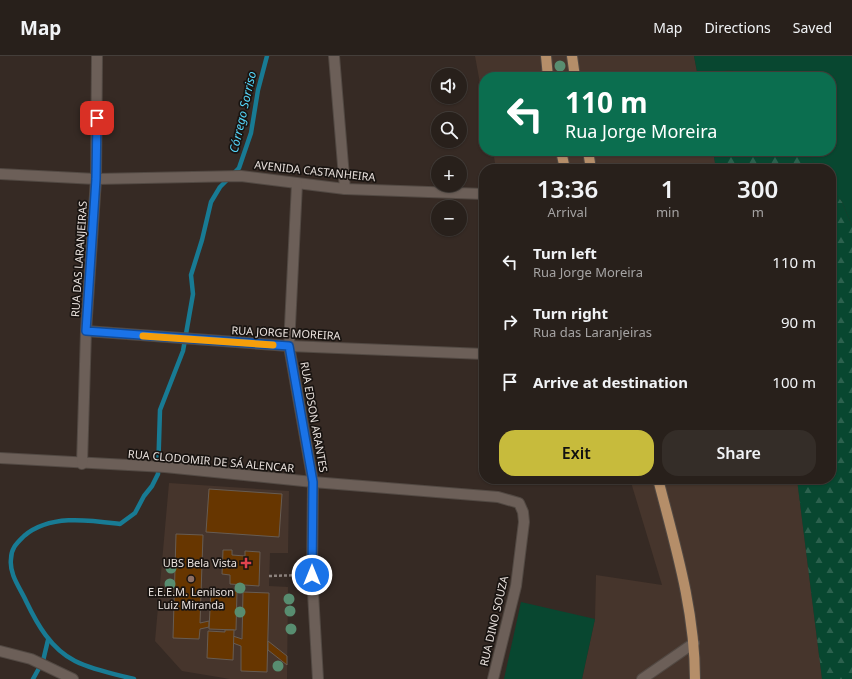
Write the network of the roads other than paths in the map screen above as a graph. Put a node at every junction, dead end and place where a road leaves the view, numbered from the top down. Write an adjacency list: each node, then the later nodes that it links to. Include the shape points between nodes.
1 (98, 56): 8 (street, RUA DAS LARANJEIRAS)
2 (334, 56): 10 (street)
3 (546, 56): 5 (main road)
4 (572, 56): 6 (main road)
5 (548, 72)
6 (574, 72)
7 (0, 174): 8 (street, AVENIDA CASTANHEIRA)
8 (96, 179): 9 (street, AVENIDA CASTANHEIRA, via 214,175); 12 (street, RUA DAS LARANJEIRAS)
9 (297, 184): 10 (street, AVENIDA CASTANHEIRA); 13 (street, RUA EDSON ARANTES)
10 (345, 189): 11 (street, AVENIDA CASTANHEIRA)
11 (479, 194)
12 (86, 331): 13 (street, RUA JORGE MOREIRA); 16 (street, RUA DAS LARANJEIRAS)
13 (289, 346): 14 (street, RUA JORGE MOREIRA); 17 (street, RUA EDSON ARANTES)
14 (479, 354)
15 (0, 458): 16 (street, RUA CLODOMIR DE SÁ ALENCAR)
16 (82, 464): 17 (street, RUA CLODOMIR DE SÁ ALENCAR, via 144,466)
17 (313, 482): 19 (street, RUA CLODOMIR DE SÁ ALENCAR, via 498,497 519,503 524,512); 23 (street, RUA EDSON ARANTES, via 312,575)
18 (659, 484): 20 (main road, via 688,598)
19 (520, 545): 24 (street, RUA DINO SOUZA, via 516,586)
20 (694, 643): 25 (street); 26 (main road)
21 (0, 652): 22 (street, via 31,659)
22 (73, 679)
23 (318, 679)
24 (492, 679)
25 (642, 679)
26 (695, 679)

